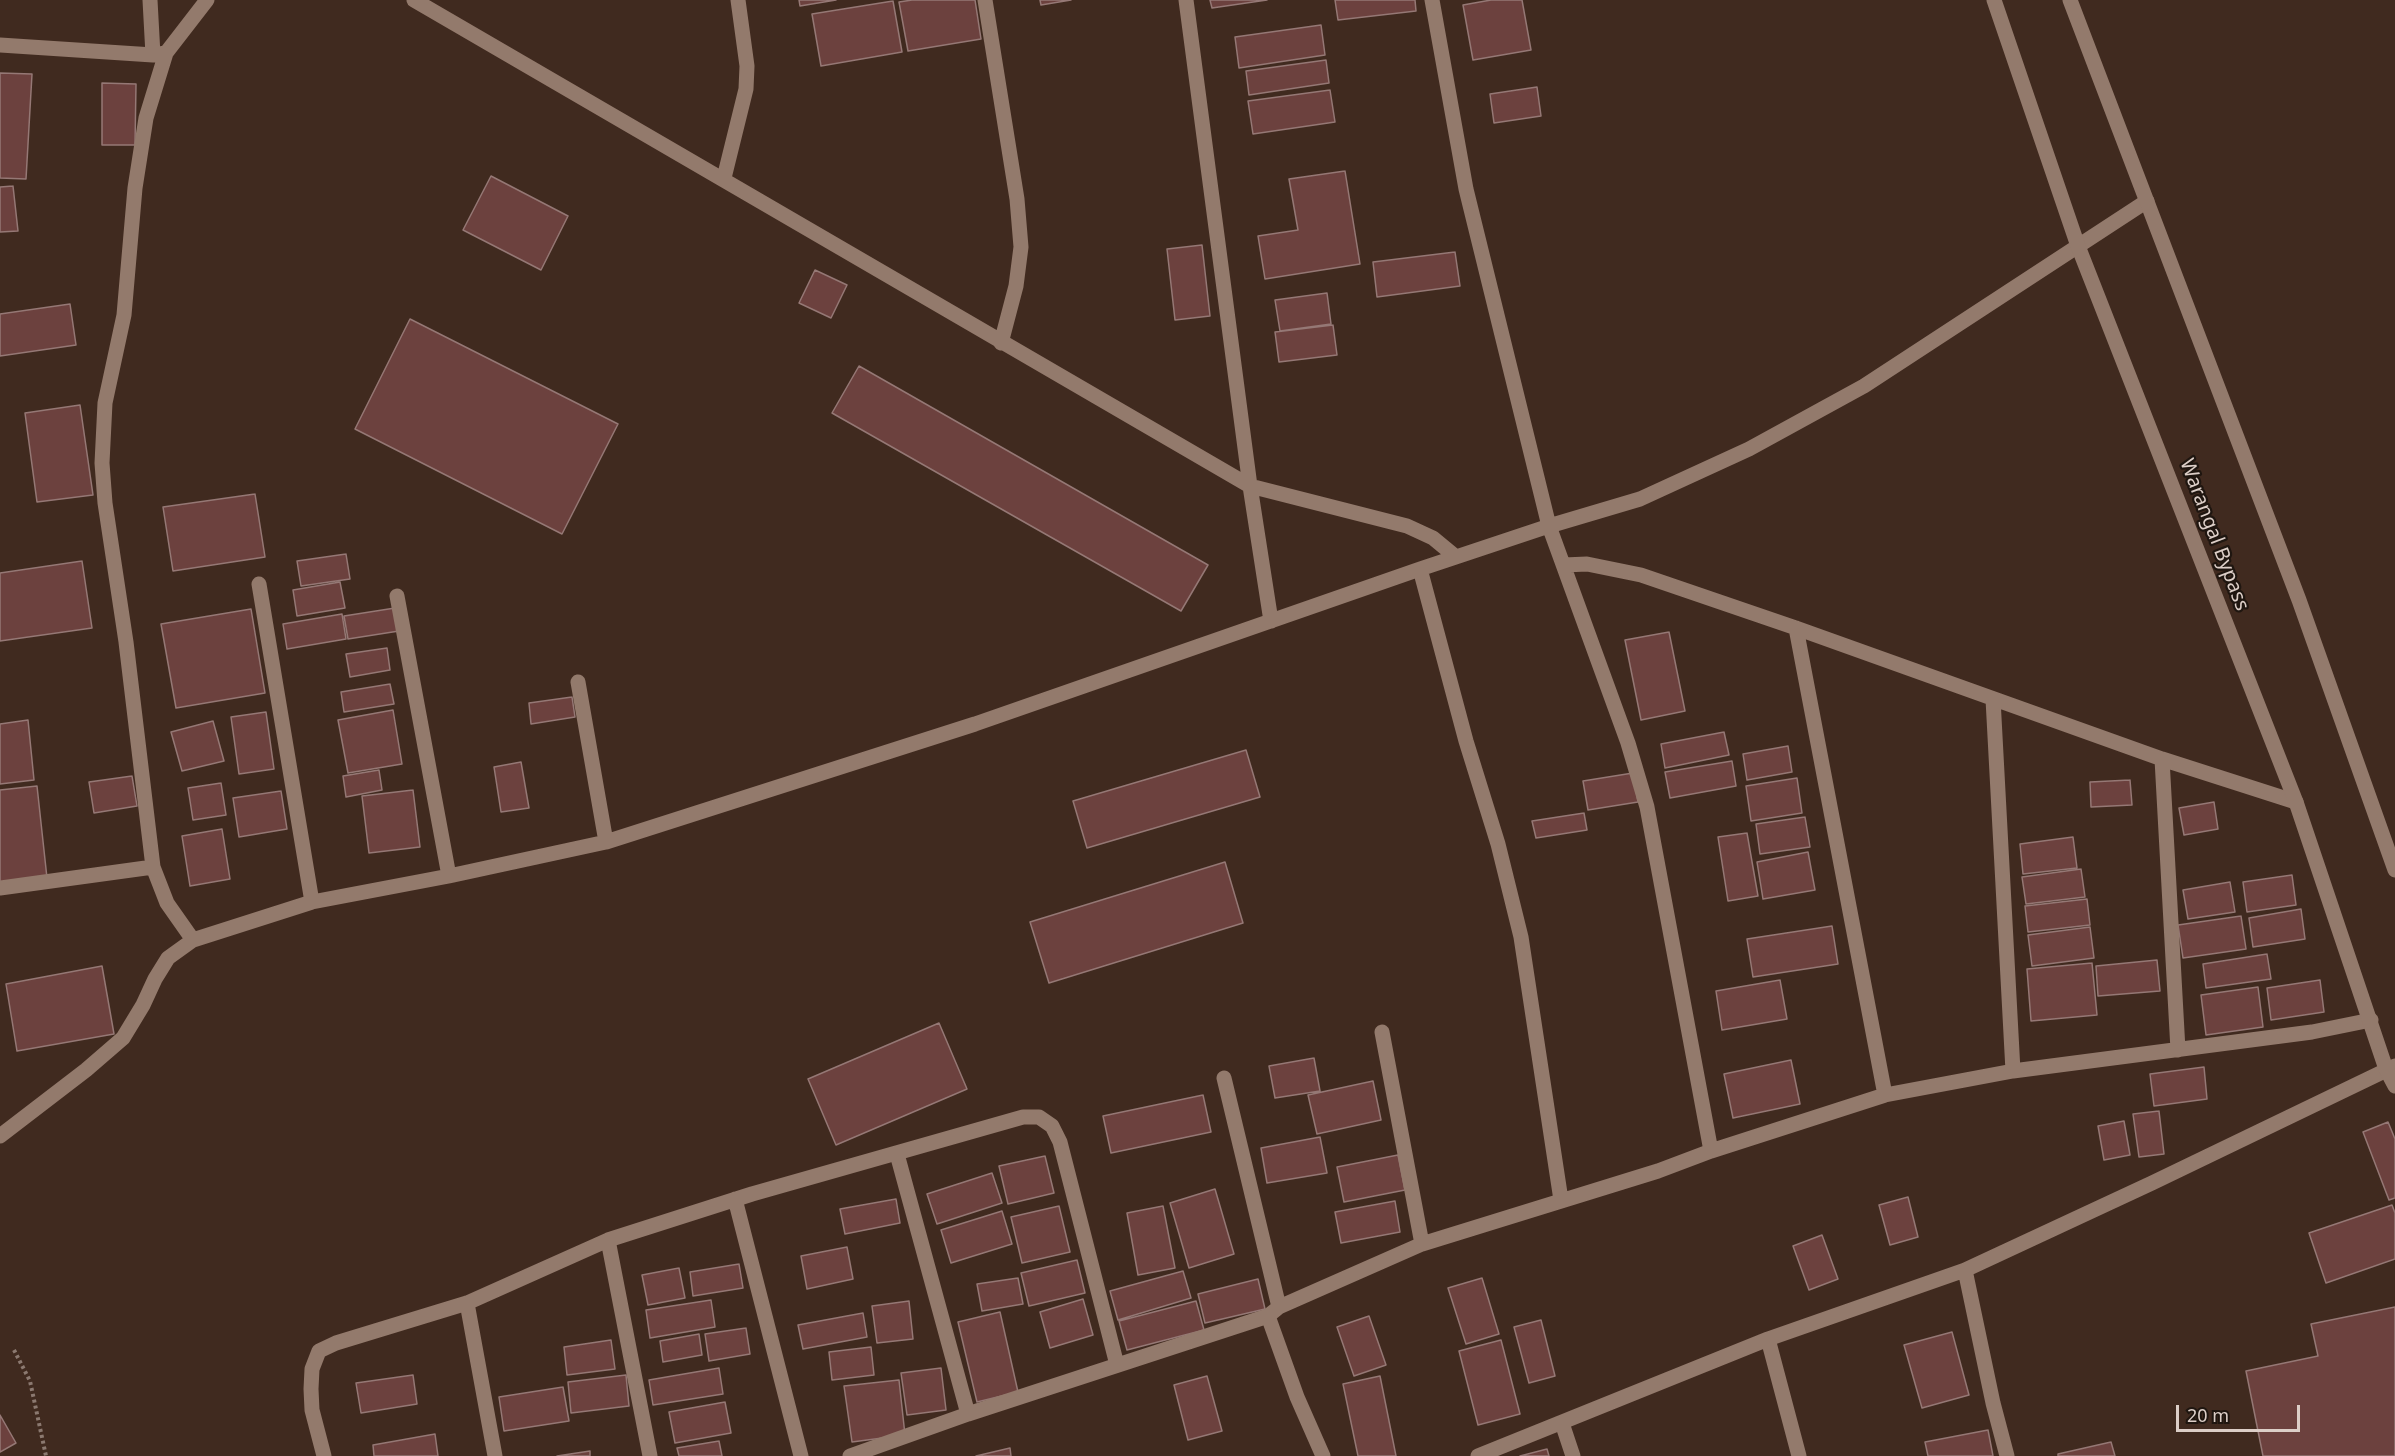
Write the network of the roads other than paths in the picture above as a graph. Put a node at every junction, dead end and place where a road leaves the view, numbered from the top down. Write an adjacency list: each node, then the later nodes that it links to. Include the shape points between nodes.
1 (150, 0): 11 (street)
2 (207, 0): 11 (street)
3 (414, 0): 12 (street)
4 (738, 0): 12 (street, via 747,66 746,89)
5 (986, 0): 15 (street, via 1021,247 1016,286)
6 (1186, 0): 16 (street)
7 (1432, 0): 17 (street, via 1466,189)
8 (1994, 0): 14 (street, Warangal Bypass)
9 (2070, 0): 13 (street)
10 (0, 45): 11 (street)
11 (160, 54): 30 (street, via 135,189 124,315 105,403 102,463)
12 (723, 178): 15 (street)
13 (2147, 201): 14 (street); 31 (street, via 2299,600)
14 (2078, 246): 17 (street, via 1864,386 1749,448 1640,500); 28 (street, Warangal Bypass)
15 (1001, 343): 16 (street)
16 (1250, 486): 18 (street, via 1407,526 1432,538); 23 (street)
17 (1549, 526): 18 (street); 19 (street)
18 (1456, 557): 20 (street)
19 (1564, 565): 24 (street, via 1587,564 1641,575); 45 (street, via 1647,807)
20 (1420, 569): 23 (street); 48 (street, via 1521,938)
21 (259, 584): 34 (street)
22 (397, 596): 32 (street)
23 (1271, 621): 29 (street, via 975,724)
24 (1796, 628): 26 (street); 43 (street)
25 (578, 682): 29 (street)
26 (1993, 699): 27 (street); 40 (street)
27 (2162, 759): 28 (street); 38 (street)
28 (2296, 802): 36 (street, Warangal Bypass)
29 (606, 842): 32 (street)
30 (153, 867): 33 (street); 35 (street, via 167,903)
31 (2395, 870)
32 (449, 876): 34 (street)
33 (0, 888)
34 (312, 902): 35 (street)
35 (193, 940): 44 (street, via 168,958 123,1038)
36 (2371, 1020): 38 (street); 39 (street, Warangal Bypass)
37 (1382, 1032): 50 (street)
38 (2178, 1050): 40 (street)
39 (2391, 1067): 42 (street, Warangal Bypass); 51 (street)
40 (2013, 1071): 43 (street)
41 (1224, 1078): 53 (street)
42 (2395, 1086)
43 (1885, 1095): 45 (street)
44 (0, 1136)
45 (1711, 1151): 48 (street)
46 (897, 1154): 47 (street); 55 (street, via 1023,1117 1039,1117 1052,1126); 56 (street)
47 (735, 1199): 49 (street); 61 (street)
48 (1561, 1200): 50 (street)
49 (608, 1240): 52 (street); 60 (street)
50 (1422, 1244): 53 (street)
51 (1965, 1270): 54 (street); 67 (street)
52 (467, 1304): 58 (street, via 319,1351 312,1369 312,1410); 59 (street)
53 (1274, 1311): 55 (street); 63 (street, via 1297,1397)
54 (1768, 1339): 57 (street); 66 (street)
55 (1117, 1365): 56 (street)
56 (968, 1414): 62 (street)
57 (1562, 1423): 64 (street); 65 (street)
58 (324, 1456)
59 (495, 1456)
60 (650, 1456)
61 (801, 1456)
62 (850, 1456)
63 (1323, 1456)
64 (1478, 1456)
65 (1573, 1456)
66 (1799, 1456)
67 (2007, 1456)

